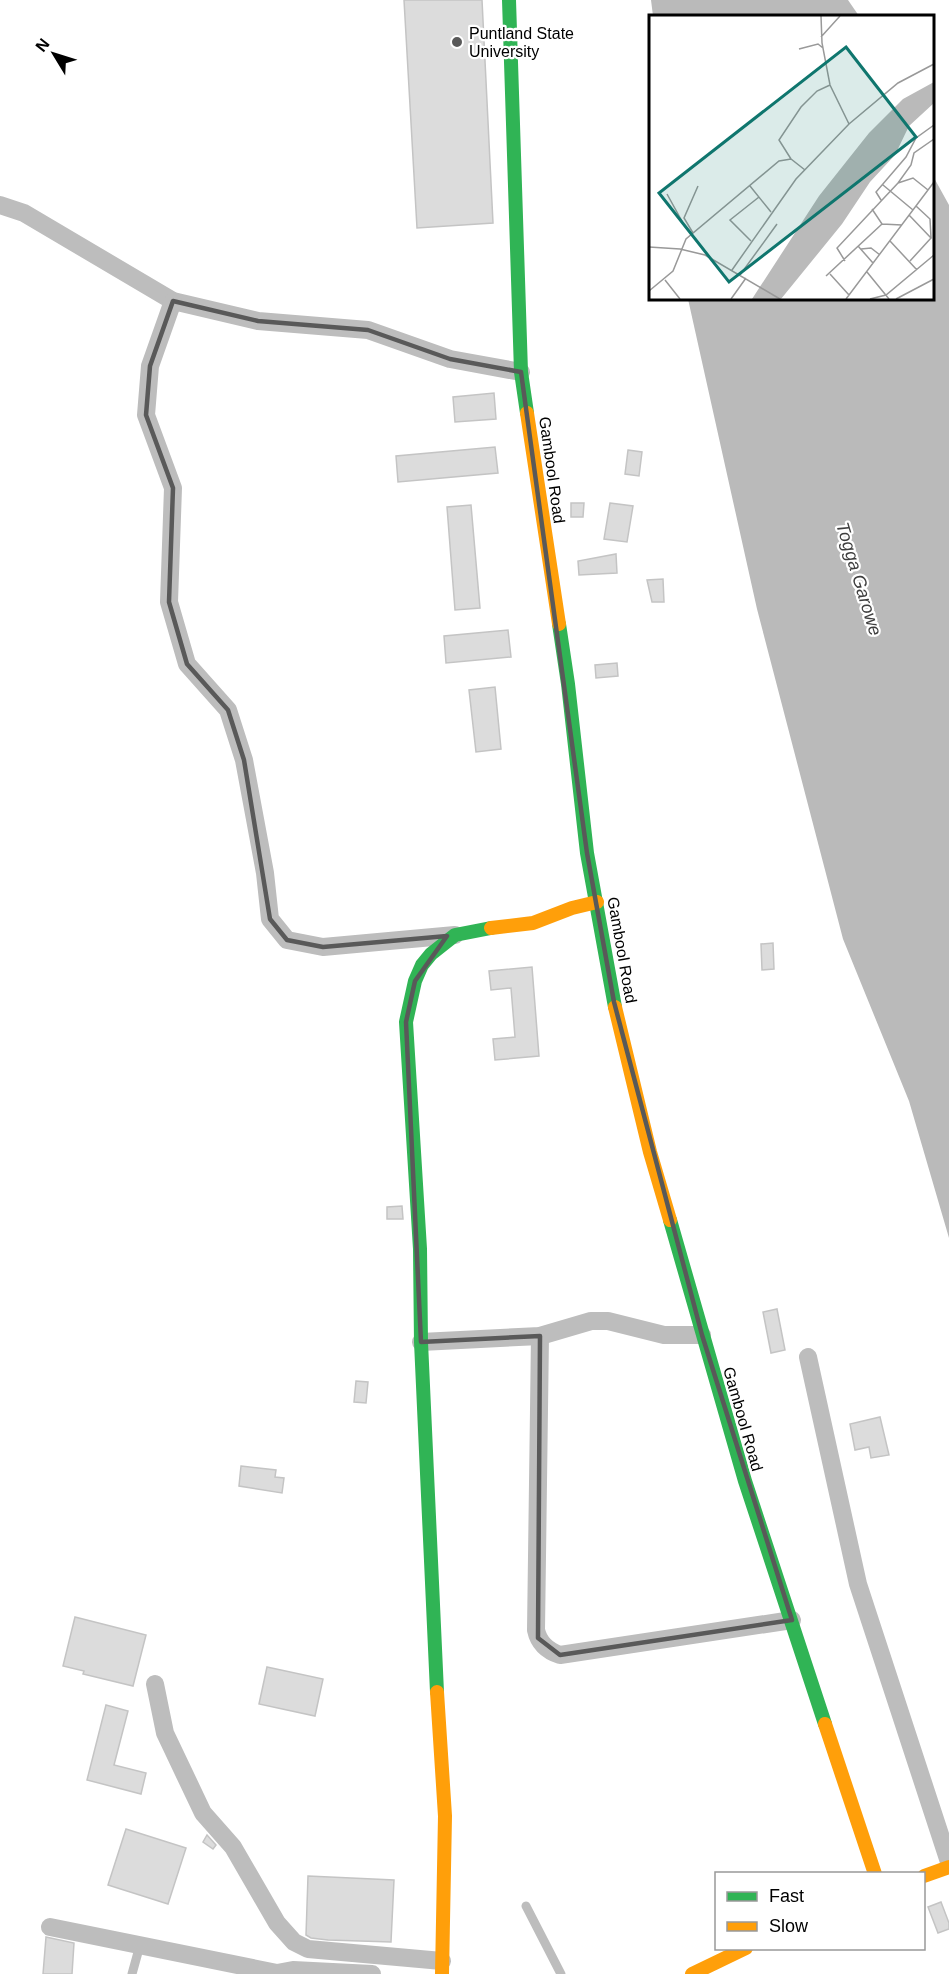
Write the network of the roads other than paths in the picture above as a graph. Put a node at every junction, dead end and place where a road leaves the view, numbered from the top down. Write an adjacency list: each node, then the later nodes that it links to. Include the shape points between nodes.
1 (509, 0): 4 (street, Gambool Road)
2 (0, 205): 3 (street, via 24,213)
3 (173, 301): 4 (street, via 258,321 368,330 450,359); 6 (street, via 150,366 146,415 173,488 169,602 187,664 228,710 244,760 270,919 287,940 323,947)
4 (521, 372): 5 (street, Gambool Road)
5 (597, 902): 6 (street, via 533,923); 7 (street, Gambool Road, via 614,1002 650,1152)
6 (454, 935): 9 (street, via 422,965 406,1022)
7 (702, 1335): 8 (street, via 664,1335 591,1321); 11 (street, Gambool Road)
8 (540, 1336): 9 (street); 11 (street, via 536,1630 544,1646 560,1655)
9 (422, 1342): 21 (street, via 445,1816)
10 (808, 1357): 13 (street, via 858,1584)
11 (792, 1620): 15 (street, Gambool Road)
12 (155, 1684): 21 (street, via 165,1733 203,1813 233,1846 277,1923 294,1942 308,1949)
13 (949, 1862)
14 (949, 1867): 16 (street)
15 (874, 1872)
16 (925, 1876)
17 (526, 1906): 25 (lane)
18 (50, 1927): 19 (street)
19 (140, 1945): 22 (street); 23 (lane)
20 (742, 1950): 26 (street)
21 (442, 1968)
22 (277, 1973): 24 (street, via 293,1970)
23 (132, 1974)
24 (372, 1974)
25 (561, 1974)
26 (692, 1974)

